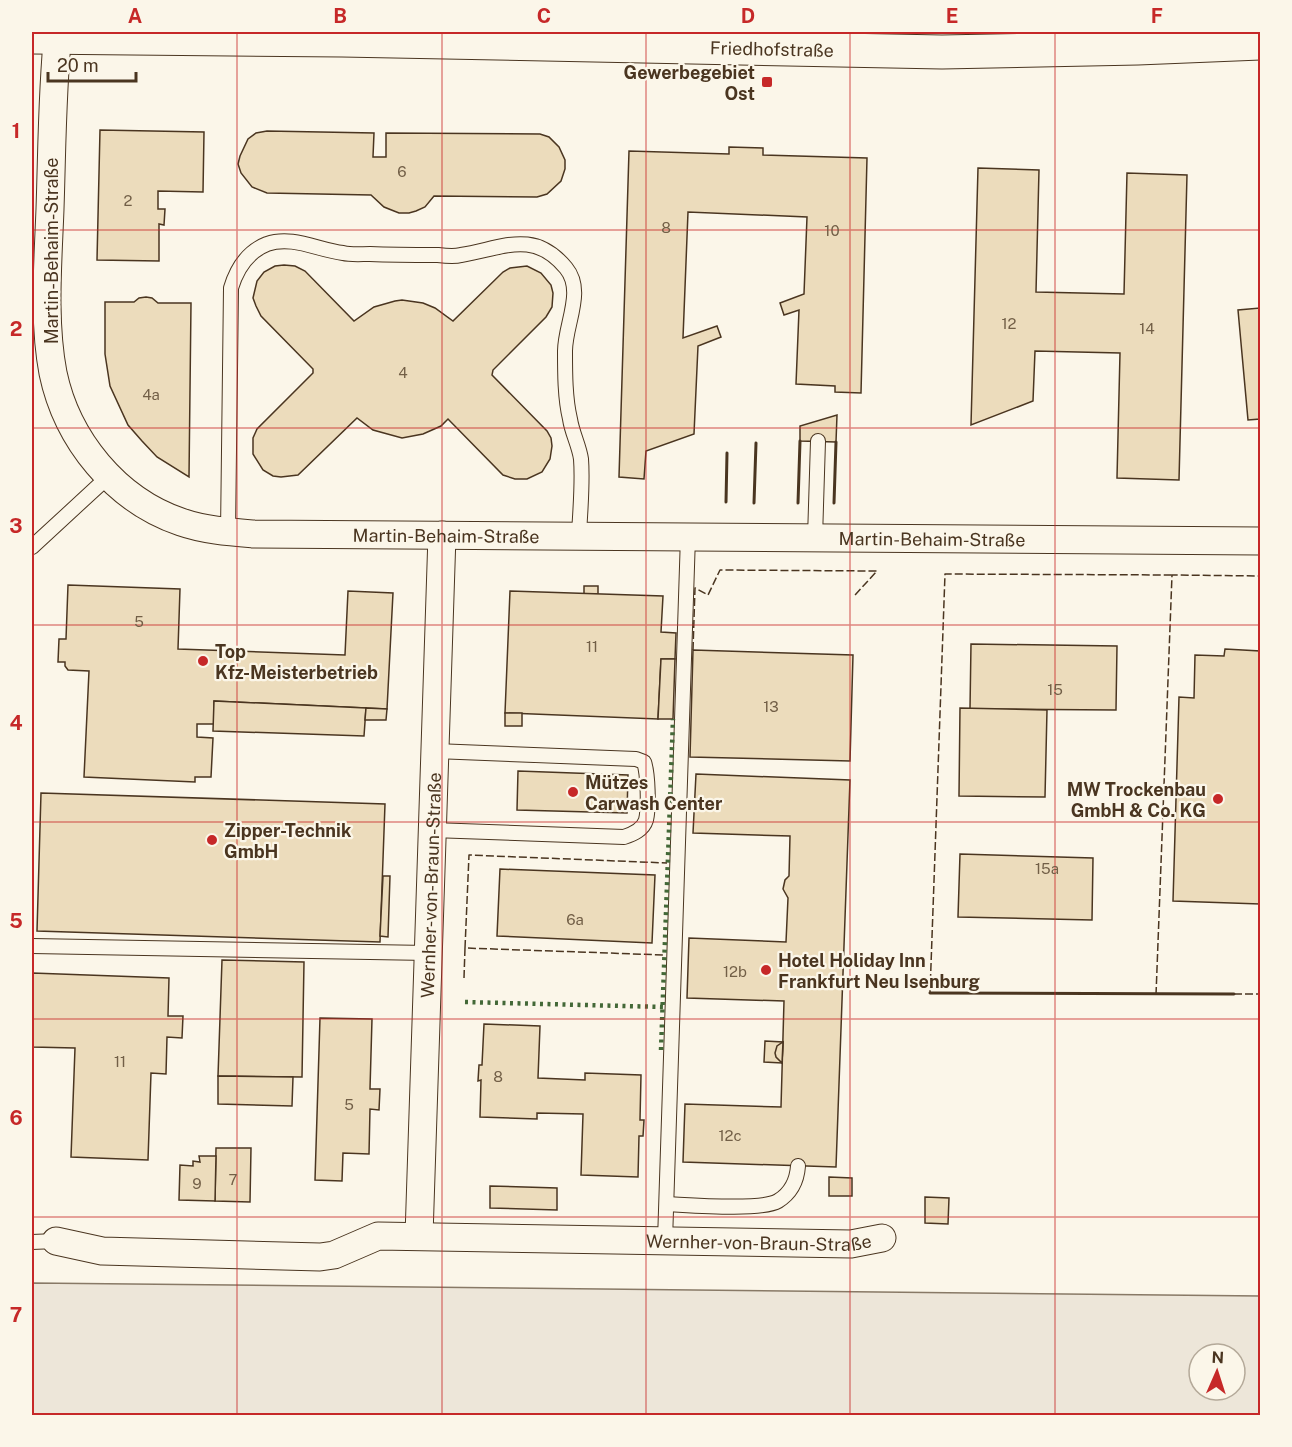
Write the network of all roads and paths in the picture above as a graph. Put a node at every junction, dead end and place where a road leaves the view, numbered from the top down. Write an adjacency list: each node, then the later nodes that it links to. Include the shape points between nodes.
1 (49, 36): 2 (main road, Friedhofstraße, via 929,51); 3 (street, Martin-Behaim-Straße)
2 (1260, 43)
3 (40, 277): 5 (street, Martin-Behaim-Straße, via 53,374 63,405 88,453)
4 (818, 441): 10 (lane)
5 (109, 476): 6 (street, Martin-Behaim-Straße, via 130,495 162,514); 12 (lane)
6 (228, 532): 7 (street, Martin-Behaim-Straße); 8 (lane, via 231,288 243,261 269,243 286,242 343,253 458,256 510,243 526,243 558,259 574,283 565,350 568,408 581,460)
7 (442, 535): 8 (street, Martin-Behaim-Straße); 13 (street, Wernher-von-Braun-Straße)
8 (579, 536): 9 (street, Martin-Behaim-Straße)
9 (688, 536): 10 (street, Martin-Behaim-Straße); 18 (lane)
10 (815, 538): 11 (street, Martin-Behaim-Straße)
11 (1260, 541)
12 (32, 547)
13 (435, 751): 14 (street, Wernher-von-Braun-Straße); 14 (lane, via 636,759 644,762 648,773 646,822 635,834 624,837)
14 (432, 830): 16 (street, Wernher-von-Braun-Straße)
15 (32, 946): 16 (lane)
16 (428, 953): 19 (street, Wernher-von-Braun-Straße)
17 (798, 1166): 18 (lane, via 793,1186 777,1201 743,1206)
18 (667, 1204): 22 (lane)
19 (419, 1236): 21 (street, Wernher-von-Braun-Straße, via 378,1236 320,1257 102,1251); 22 (street, Wernher-von-Braun-Straße)
20 (882, 1238): 22 (street, Wernher-von-Braun-Straße, via 851,1244)
21 (44, 1241)
22 (665, 1241)

